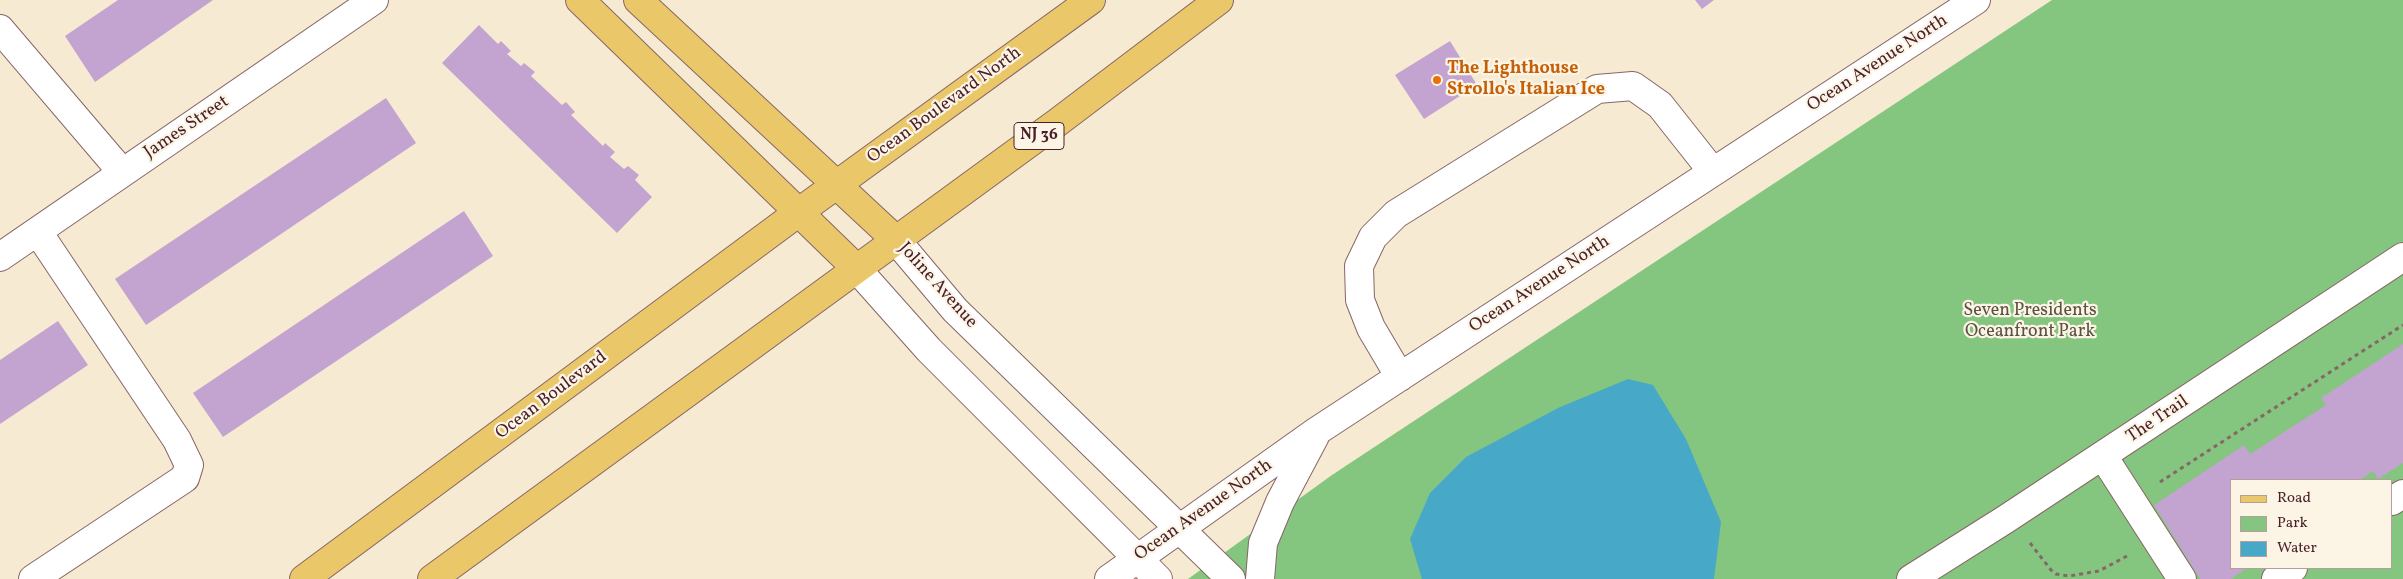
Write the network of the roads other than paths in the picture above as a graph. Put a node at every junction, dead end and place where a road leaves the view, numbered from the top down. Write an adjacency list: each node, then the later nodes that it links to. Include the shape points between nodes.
1 (374, 0): 8 (street, James Street)
2 (580, 0): 11 (main road)
3 (638, 0): 10 (main road, Joline Avenue)
4 (1092, 0): 10 (main road, Ocean Boulevard North)
5 (1219, 0): 13 (main road, NJ 36)
6 (1976, 0): 9 (street, Ocean Avenue North)
7 (0, 29): 8 (street)
8 (122, 172): 12 (street, James Street)
9 (1713, 172): 17 (street, Ocean Avenue North); 17 (street, via 1660,104 1633,86 1597,89 1396,214 1374,237 1359,266 1360,300)
10 (838, 184): 11 (main road, Ocean Boulevard North); 13 (main road, Joline Avenue)
11 (799, 212): 16 (main road); 24 (main road, Ocean Boulevard)
12 (38, 232): 14 (street, James Street); 23 (street, via 177,440 189,465 186,478)
13 (896, 240): 16 (main road, NJ 36); 20 (street, Joline Avenue, via 955,310)
14 (0, 256)
15 (2403, 257): 19 (street, The Trail)
16 (856, 268): 21 (street, via 929,350); 25 (main road)
17 (1400, 377): 18 (street, Ocean Avenue North)
18 (1317, 431): 20 (street, Ocean Avenue North); 29 (street, via 1263,543)
19 (2103, 456): 30 (street, The Trail); 31 (street)
20 (1178, 528): 21 (street, Ocean Avenue North); 28 (street, Joline Avenue)
21 (1137, 558): 26 (street, Ocean Avenue North); 27 (street)
22 (2291, 569): 32 (street)
23 (34, 579)
24 (304, 579)
25 (432, 579)
26 (1109, 579)
27 (1158, 579)
28 (1231, 579)
29 (1260, 579)
30 (1911, 579)
31 (2182, 579)
32 (2276, 579)

